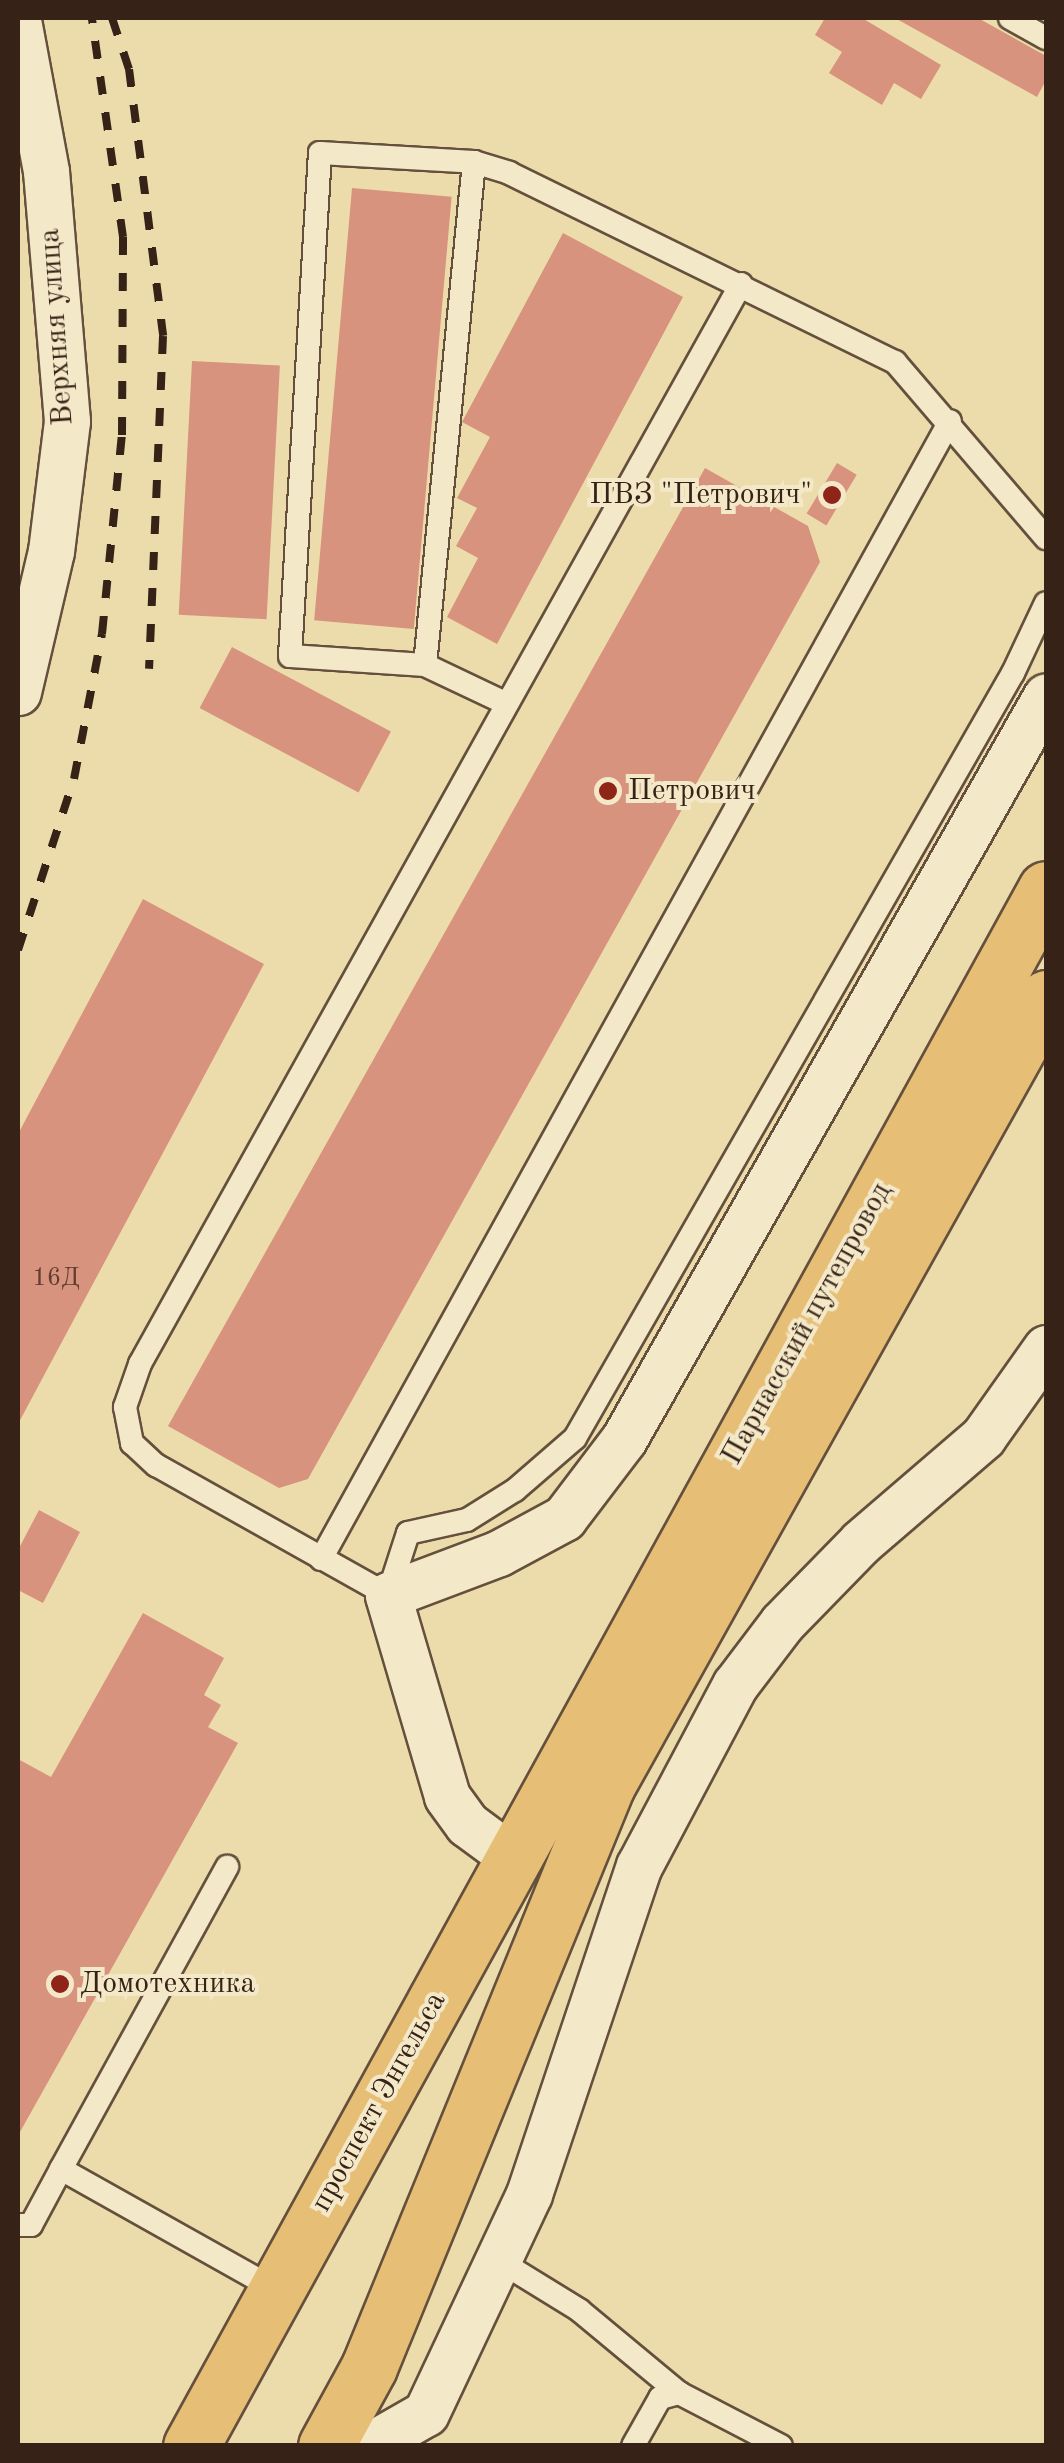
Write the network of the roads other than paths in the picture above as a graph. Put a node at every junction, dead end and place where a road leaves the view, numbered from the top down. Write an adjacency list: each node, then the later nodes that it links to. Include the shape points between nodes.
1 (1010, 18): 3 (lane)
2 (18, 20): 5 (street, Верхняя улица)
3 (1046, 38)
4 (474, 162): 6 (lane); 10 (lane); 10 (lane, via 320,153 290,656)
5 (32, 174): 12 (street, Верхняя улица, via 67,421 52,551)
6 (741, 284): 7 (lane, via 895,362); 13 (lane)
7 (950, 421): 8 (lane); 17 (lane)
8 (1046, 538)
9 (1046, 603): 11 (lane)
10 (425, 665): 13 (lane)
11 (1035, 688): 18 (street, via 624,1439 564,1518 499,1554)
12 (18, 692)
13 (505, 703): 17 (lane, via 140,1364 125,1407 132,1442 156,1465)
14 (1046, 889): 19 (main road, Парнасский путепровод)
15 (1046, 998): 19 (main road, Парнасский путепровод)
16 (1046, 1348): 24 (street, via 983,1438 861,1542 782,1623 735,1685 619,1913)
17 (321, 1559): 18 (lane)
18 (388, 1595): 20 (street, via 448,1796 467,1824)
19 (588, 1772): 20 (main road, проспект Энгельса); 28 (main road, via 369,2366)
20 (513, 1858): 25 (main road, проспект Энгельса)
21 (227, 1867): 22 (lane)
22 (62, 2169): 23 (lane, via 31,2225); 25 (lane)
23 (18, 2225)
24 (501, 2262): 26 (lane, via 579,2310); 29 (street, via 426,2413 370,2444)
25 (277, 2290): 27 (main road, проспект Энгельса)
26 (679, 2393): 30 (lane, via 660,2398); 31 (lane)
27 (191, 2446)
28 (326, 2446)
29 (339, 2446)
30 (633, 2446)
31 (782, 2446)

